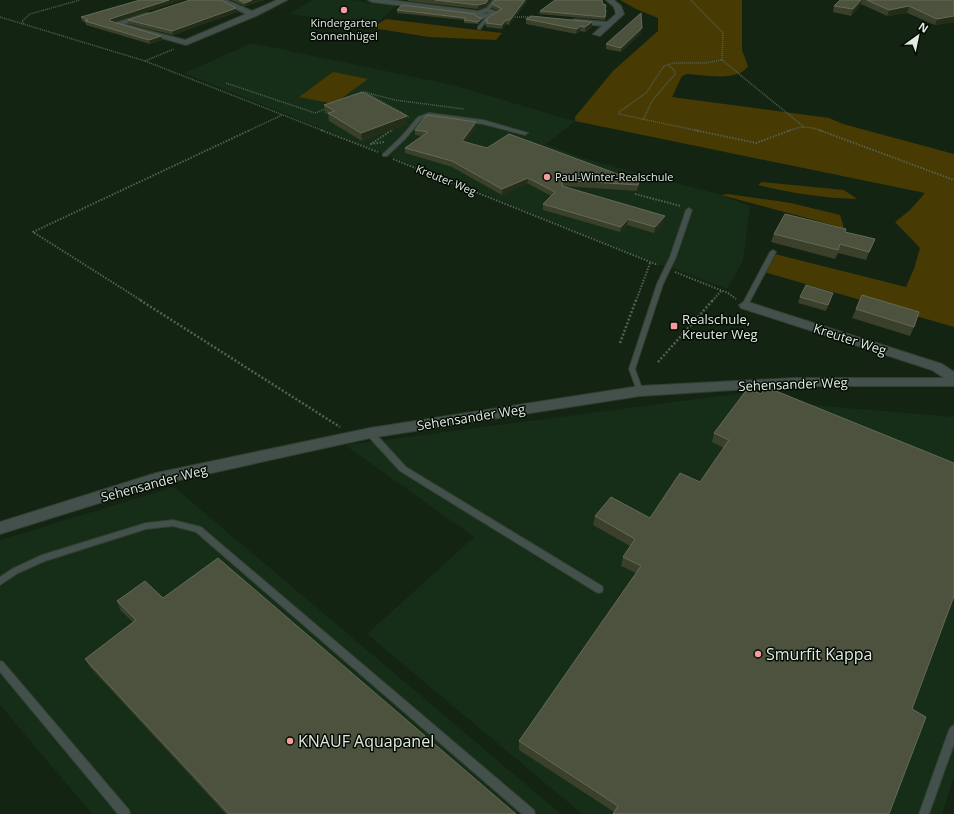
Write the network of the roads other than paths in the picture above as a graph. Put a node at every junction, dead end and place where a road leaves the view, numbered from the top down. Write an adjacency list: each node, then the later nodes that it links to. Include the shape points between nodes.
1 (221, 0): 7 (street)
2 (283, 0): 7 (street)
3 (372, 0): 8 (street, via 478,13 480,16)
4 (496, 0): 8 (lane)
5 (610, 0): 10 (street, via 617,6 620,14)
6 (152, 13): 7 (street, via 116,24 186,43)
7 (253, 14)
8 (490, 14): 11 (lane)
9 (570, 20): 10 (street)
10 (609, 24): 12 (street)
11 (479, 28)
12 (597, 34)
13 (525, 133): 14 (street, via 483,122 429,115 420,118 404,138)
14 (385, 155)
15 (689, 210): 20 (lane, via 632,369)
16 (772, 252): 17 (lane)
17 (745, 305): 18 (street, Kreuter Weg, via 937,367)
18 (954, 378)
19 (954, 382): 20 (street, Sehensander Weg, via 794,382)
20 (640, 391): 21 (street, Sehensander Weg)
21 (370, 433): 22 (street, Sehensander Weg, via 156,480); 24 (lane, via 403,469)
22 (0, 528)
23 (0, 582): 28 (lane, via 15,571 42,558 146,526 173,523 198,529)
24 (600, 589)
25 (0, 665): 27 (lane)
26 (954, 730): 29 (lane)
27 (125, 814)
28 (530, 814)
29 (924, 814)

